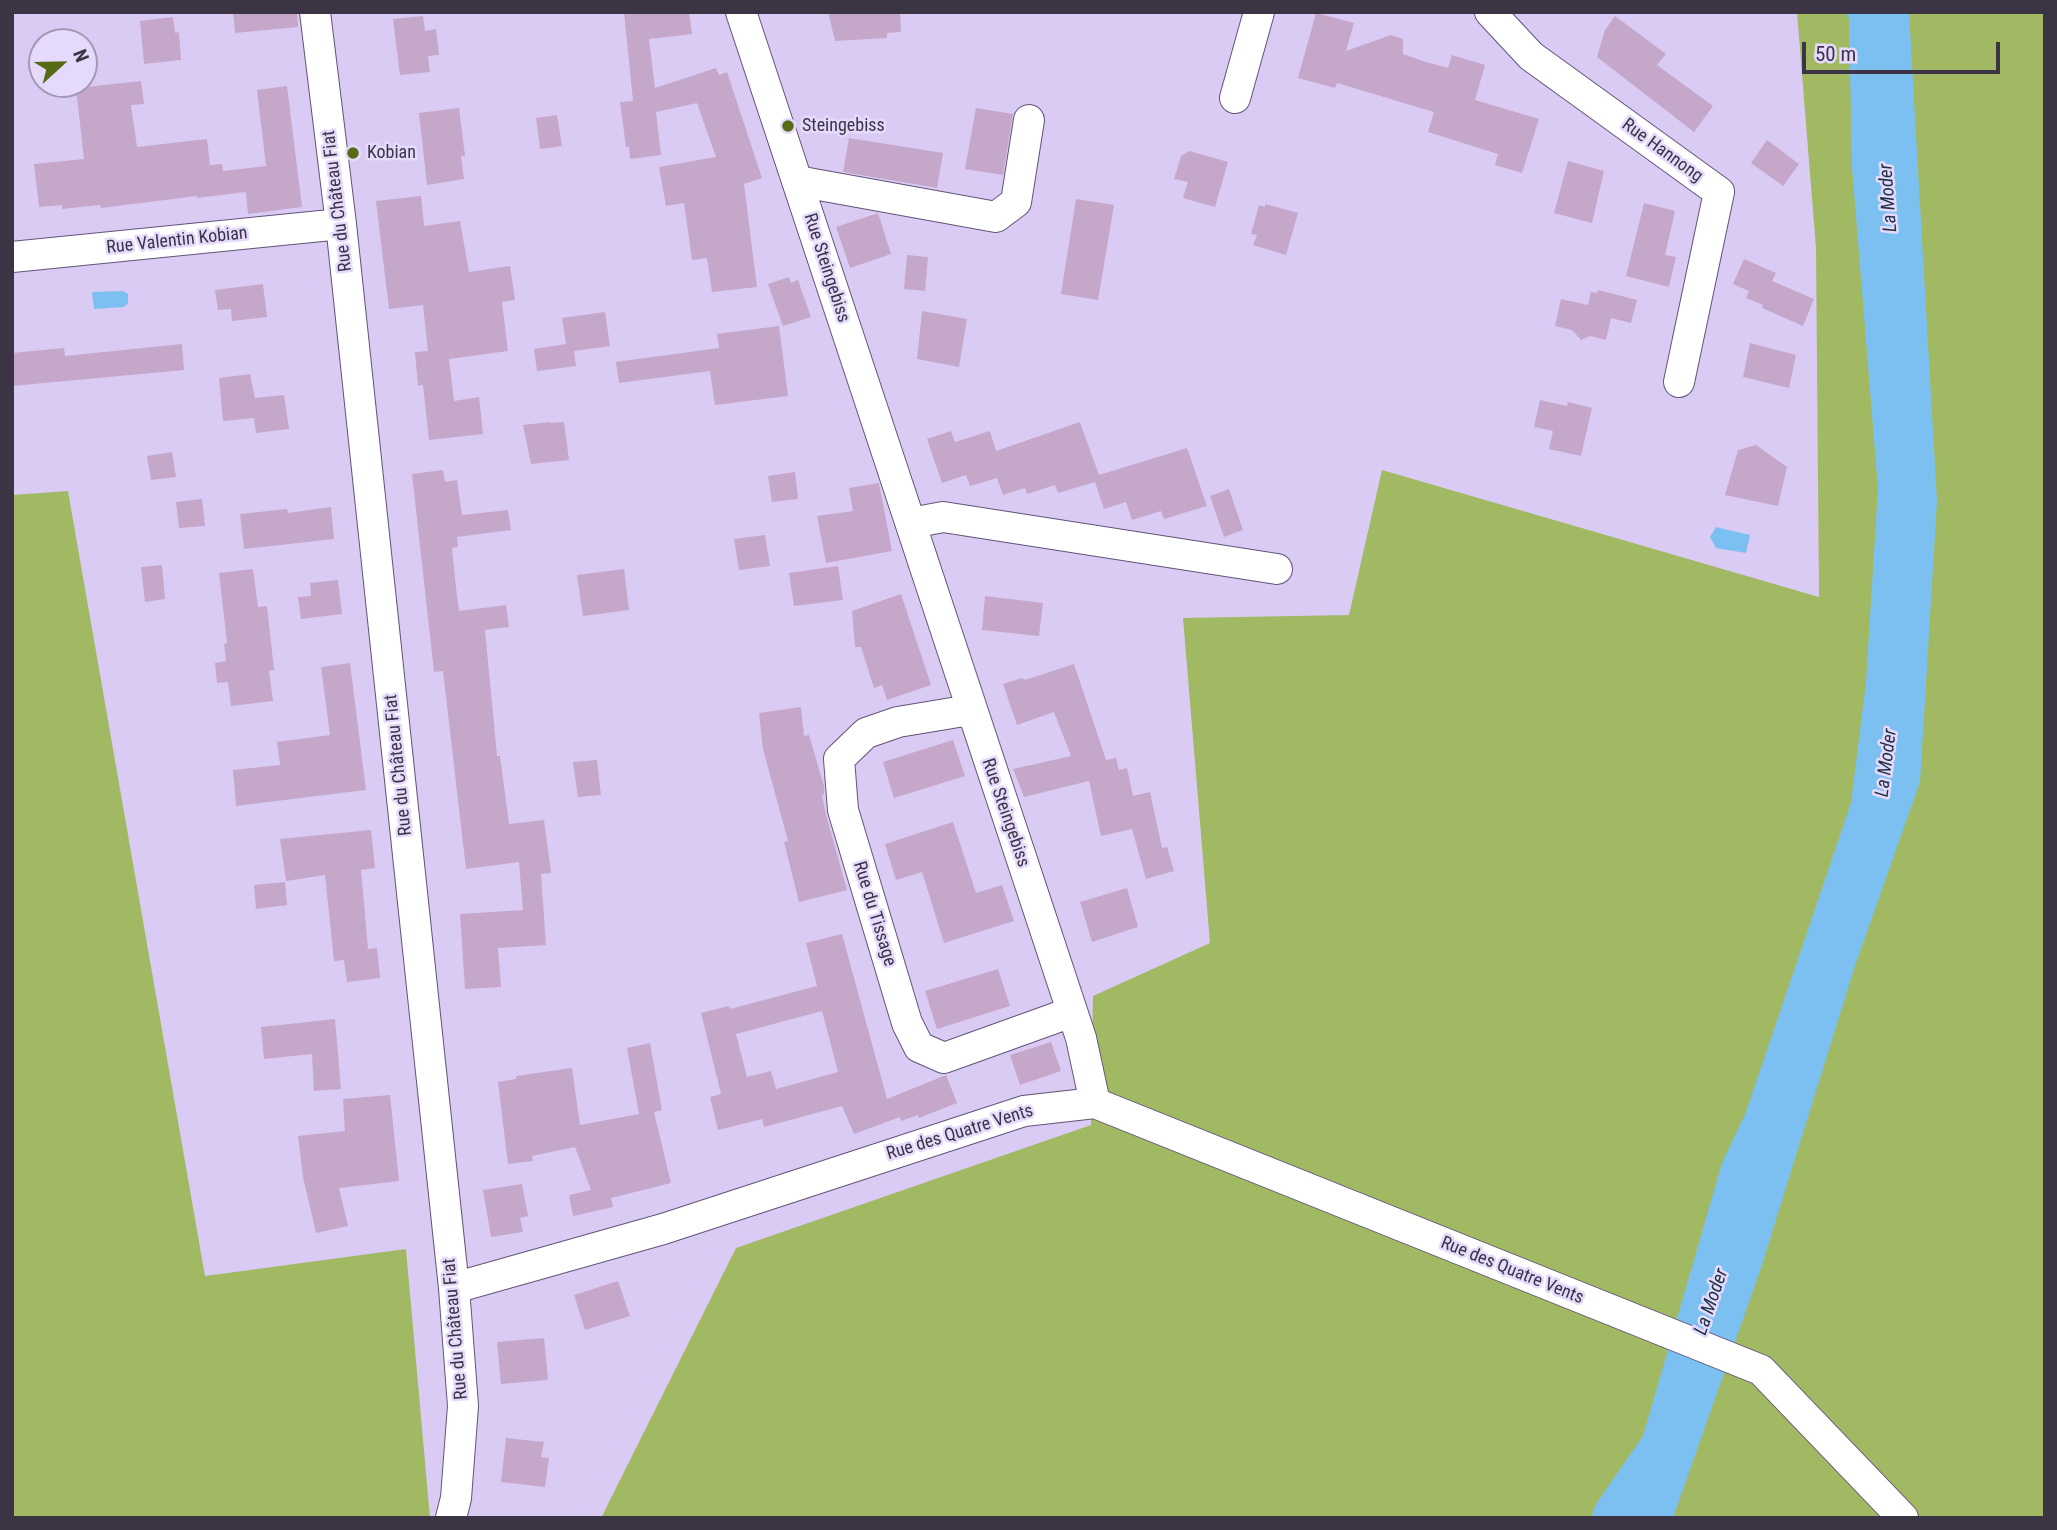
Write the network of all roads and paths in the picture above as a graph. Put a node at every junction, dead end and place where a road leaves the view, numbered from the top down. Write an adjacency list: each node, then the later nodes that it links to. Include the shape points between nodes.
1 (315, 12): 8 (street, Rue du Château Fiat)
2 (741, 12): 7 (street, Rue Steingebiss)
3 (1259, 12): 5 (street)
4 (1490, 12): 10 (street, Rue Hannong, via 1531,56 1719,192)
5 (1235, 98)
6 (1029, 120): 7 (street, via 1016,202 996,217)
7 (797, 181): 11 (street, Rue Steingebiss)
8 (341, 224): 9 (street, Rue Valentin Kobian); 16 (street, Rue du Château Fiat)
9 (12, 257)
10 (1679, 382)
11 (911, 523): 12 (street, via 943,517); 13 (street, Rue Steingebiss)
12 (1277, 569)
13 (971, 710): 14 (street, Rue Steingebiss); 14 (street, Rue du Tissage, via 898,722 866,733 839,759 843,810 907,1023 919,1047 944,1058)
14 (1072, 1012): 15 (street, Rue Steingebiss)
15 (1095, 1103): 16 (street, Rue des Quatre Vents, via 1024,1111 663,1228); 18 (street, Rue des Quatre Vents, via 1761,1370)
16 (454, 1288): 17 (street, Rue du Château Fiat, via 463,1405)
17 (451, 1518)
18 (1903, 1518)

